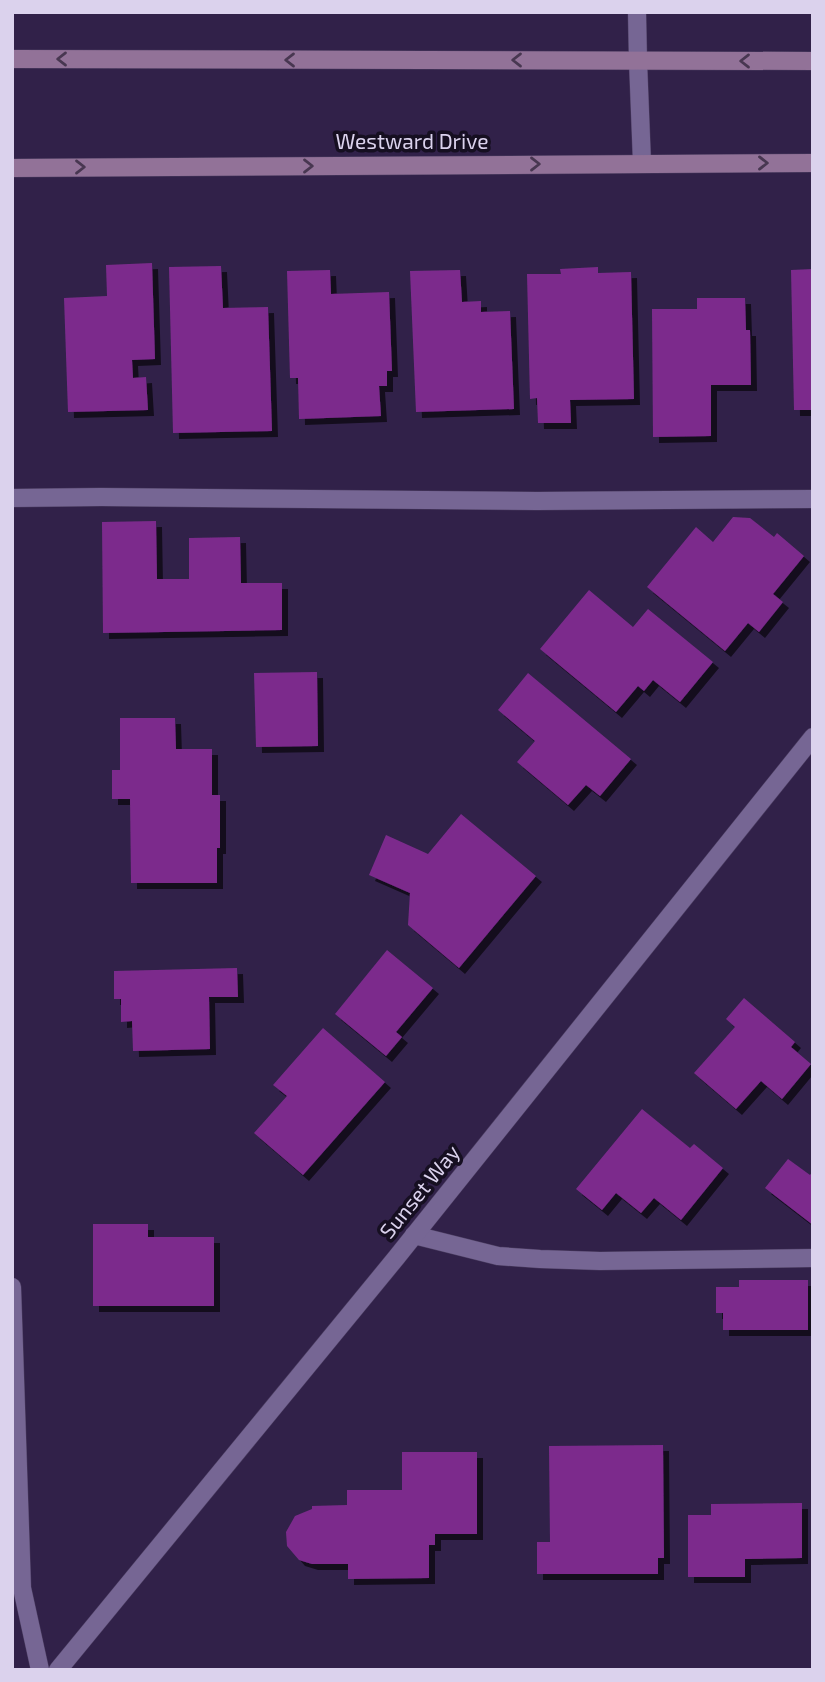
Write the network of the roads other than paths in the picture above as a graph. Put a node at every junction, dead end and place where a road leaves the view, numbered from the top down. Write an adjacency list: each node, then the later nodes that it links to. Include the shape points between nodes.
1 (637, 12): 3 (street)
2 (12, 59): 3 (street, one-way to 2)
3 (638, 61): 4 (street, one-way to 3); 5 (street)
4 (813, 61)
5 (642, 163): 6 (street, Westward Drive, one-way to 6); 7 (street, Westward Drive, one-way to 5)
6 (813, 163)
7 (12, 167)
8 (12, 498): 9 (street)
9 (813, 499)
10 (813, 737): 11 (street, Sunset Way)
11 (414, 1235): 12 (street, via 498,1256 540,1259); 16 (street, Sunset Way)
12 (813, 1258)
13 (12, 1287): 14 (street)
14 (14, 1424): 15 (street, via 22,1588)
15 (40, 1670)
16 (58, 1670)

